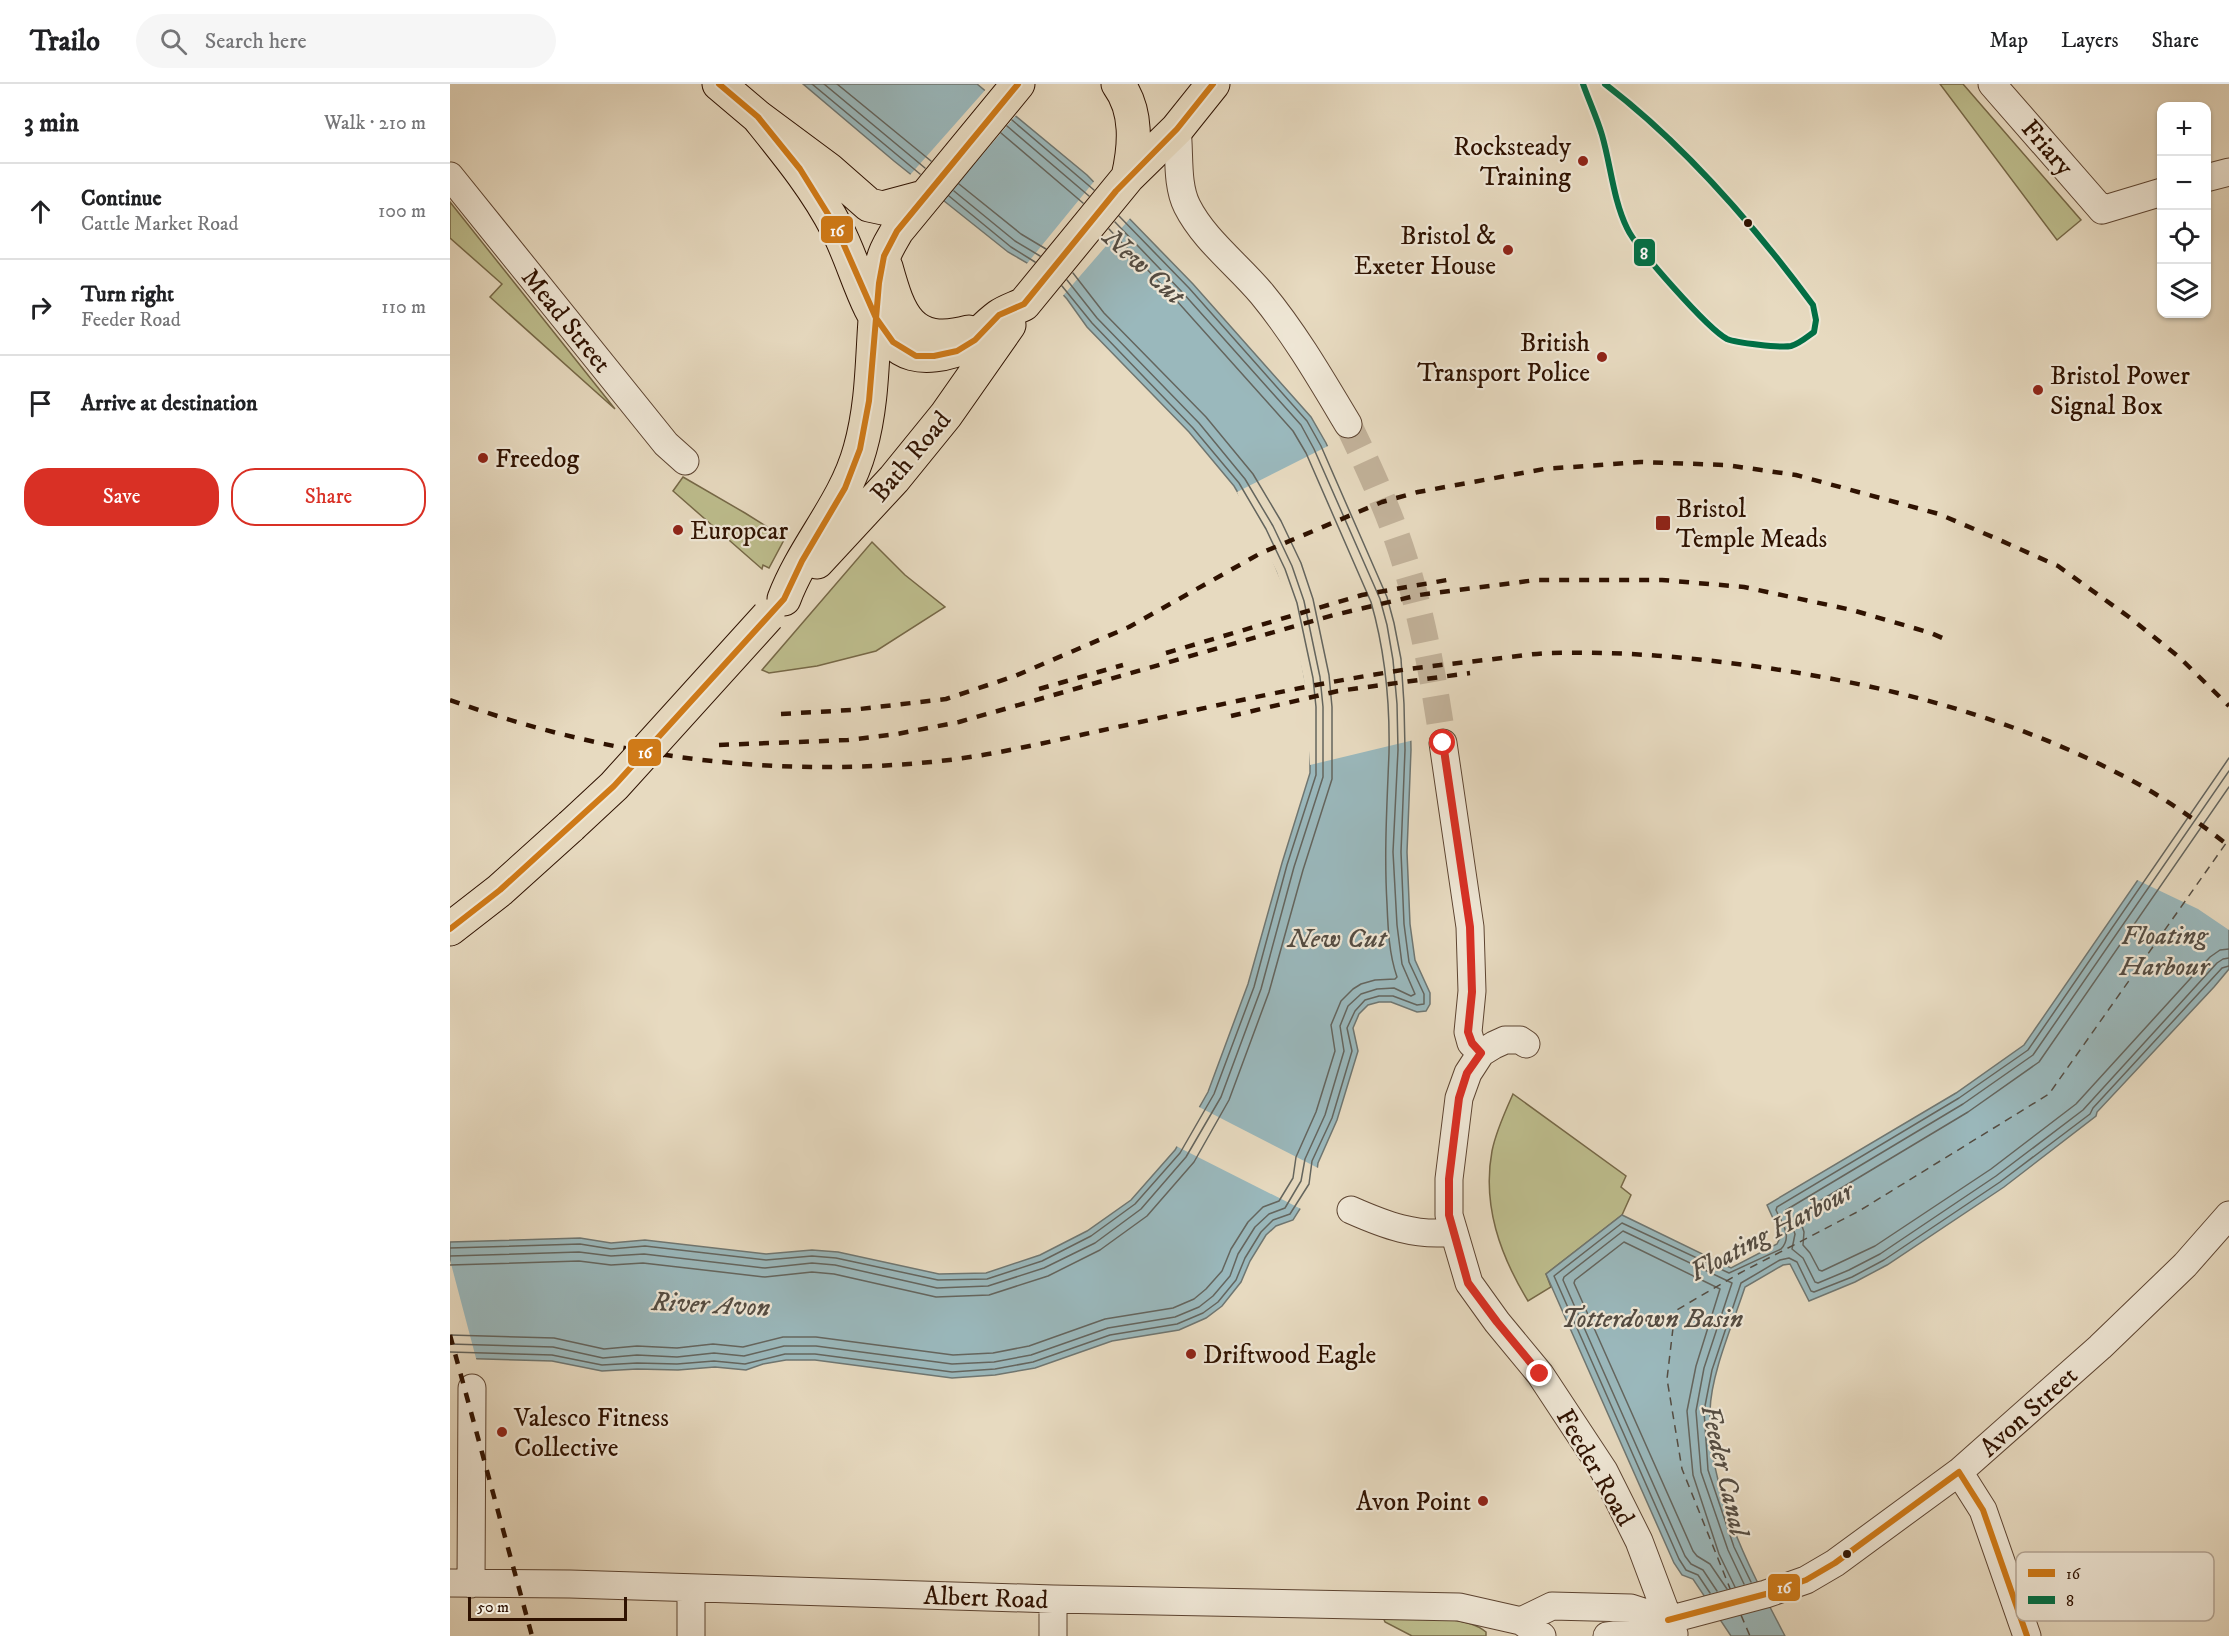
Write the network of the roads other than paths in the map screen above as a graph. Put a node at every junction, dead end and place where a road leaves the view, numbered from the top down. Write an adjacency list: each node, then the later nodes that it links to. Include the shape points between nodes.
1 (719, 84): 6 (highway)
2 (1118, 84): 11 (highway, via 1126,95 1133,123 1133,155)
3 (1213, 84): 7 (highway, Bath Road)
4 (1992, 84): 12 (street, Friary, via 2102,210)
5 (1012, 85): 13 (highway, via 988,119)
6 (758, 117): 13 (highway, via 869,205 883,208); 16 (highway, via 821,201 845,244)
7 (1177, 129): 11 (highway, Bath Road); 18 (street, via 1182,193 1196,222 1262,294 1309,359)
8 (2229, 172): 10 (street)
9 (450, 176): 19 (street, Mead Street, via 666,444)
10 (2211, 177)
11 (1122, 184): 15 (highway, Bath Road)
12 (2157, 194)
13 (914, 204): 14 (highway)
14 (883, 258): 16 (highway, Bath Road); 17 (highway, via 894,299 905,319 915,327 940,336)
15 (1026, 302): 17 (highway, via 999,315); 20 (highway, Bath Road, via 946,415 894,479)
16 (876, 318): 17 (highway, via 893,342 916,356 957,351); 20 (highway, Bath Road, via 869,406 860,450 850,478)
17 (988, 327)
18 (1348, 424)
19 (685, 461)
20 (776, 607): 22 (highway, Bath Road, bridge, via 614,786 500,890)
21 (1443, 743): 24 (street, via 1470,927 1472,992 1468,1032)
22 (450, 929)
23 (1526, 1044): 24 (street, via 1505,1040)
24 (1481, 1053): 27 (street, Feeder Road, via 1467,1073 1459,1098 1449,1179 1449,1215)
25 (1351, 1210): 27 (street, via 1408,1231)
26 (2229, 1215): 29 (street, Avon Street, via 2185,1265 2100,1347)
27 (1454, 1232): 35 (street, Feeder Road, via 1468,1283 1540,1374 1604,1471 1639,1541)
28 (472, 1388): 30 (street)
29 (1959, 1472): 33 (street, via 1983,1510); 35 (street, Avon Street, via 1806,1580 1696,1612)
30 (460, 1583): 31 (street, Albert Road)
31 (691, 1589): 32 (street, Albert Road); 37 (street)
32 (1053, 1599): 36 (street, Albert Road, via 1459,1606); 38 (street)
33 (2016, 1604)
34 (2022, 1621): 40 (street)
35 (1671, 1628): 36 (street, Albert Road, via 1631,1608 1552,1606); 39 (street)
36 (1526, 1631)
37 (691, 1636)
38 (1053, 1636)
39 (1606, 1636)
40 (2027, 1636)

